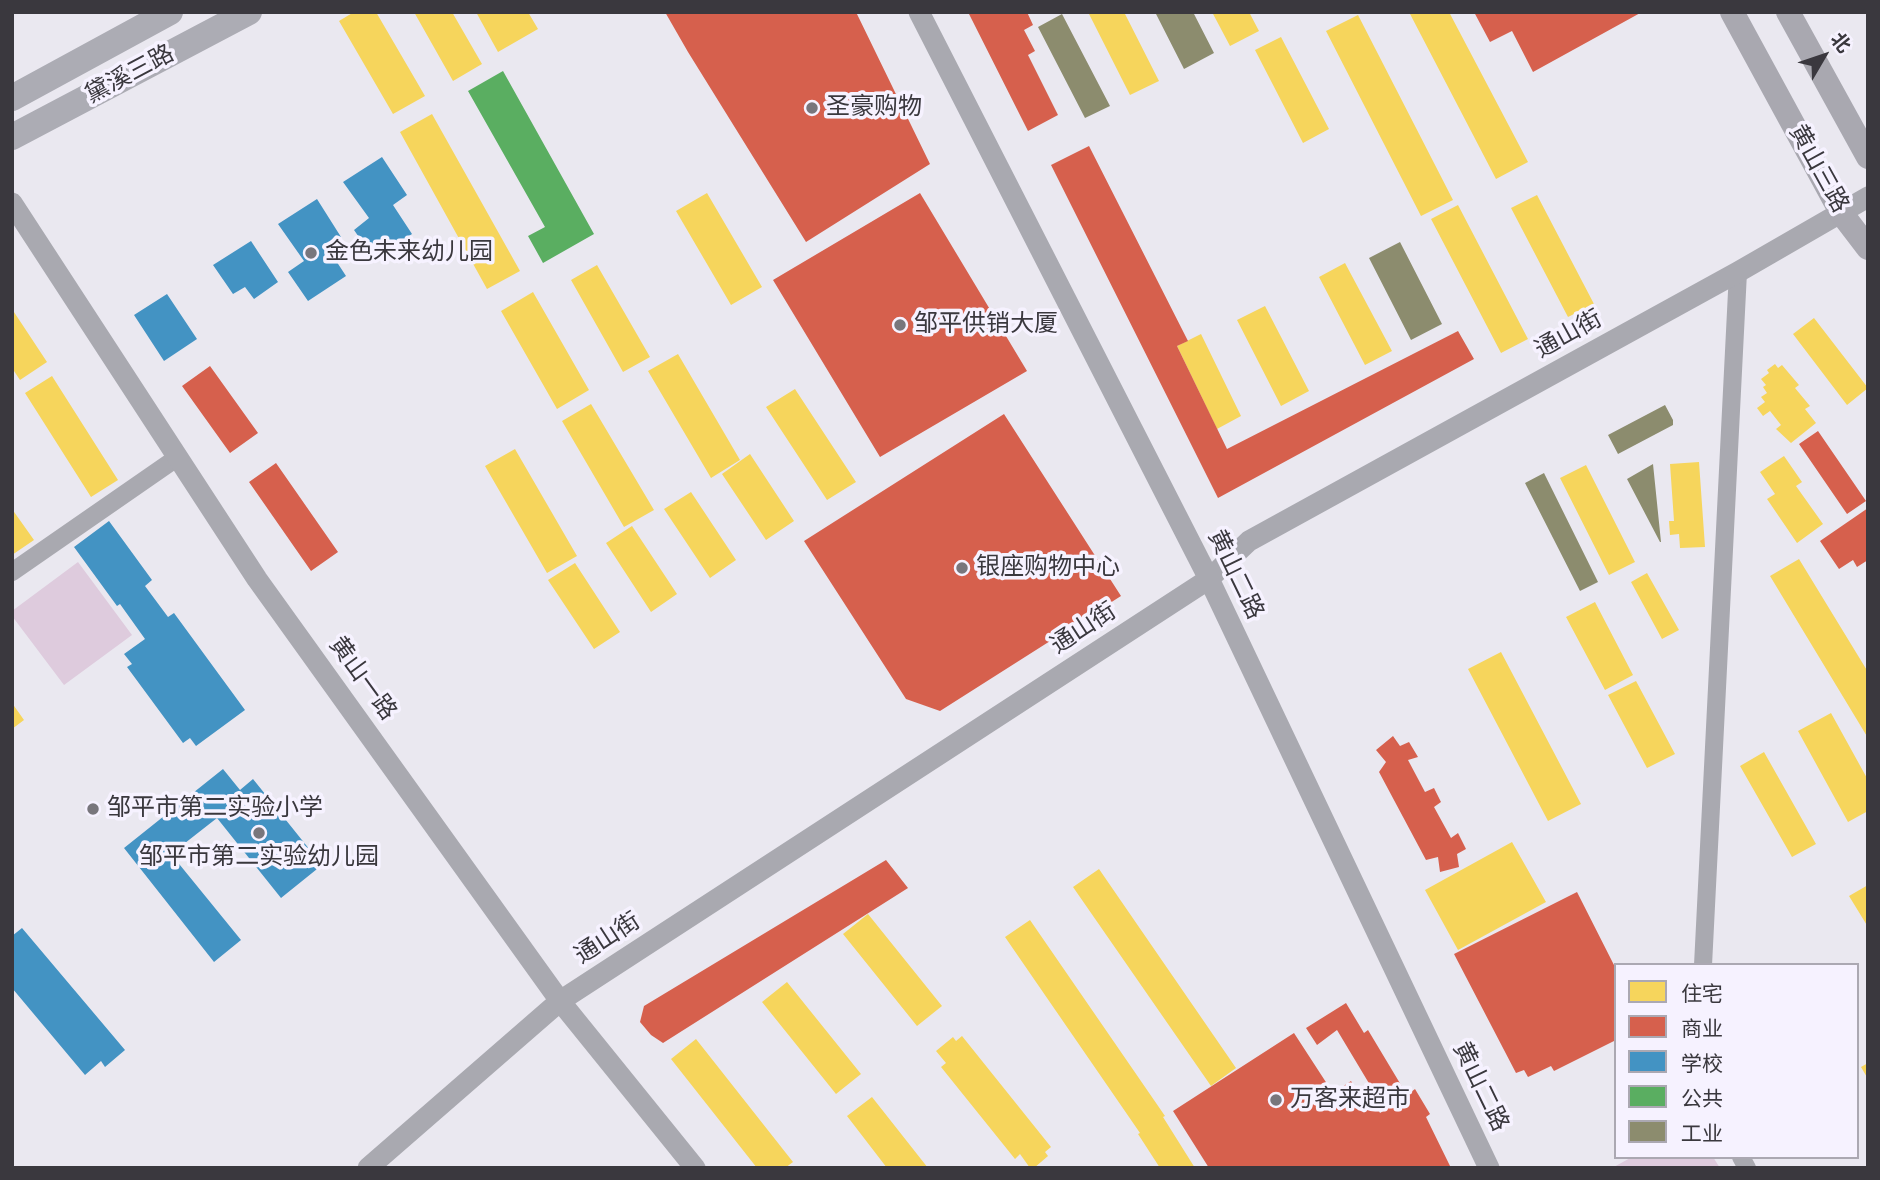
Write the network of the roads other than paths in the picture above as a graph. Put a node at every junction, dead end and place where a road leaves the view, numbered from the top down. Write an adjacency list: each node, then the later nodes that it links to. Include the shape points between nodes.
1 (170, 12): 6 (main road, 黛溪三路)
2 (248, 12): 7 (main road, 黛溪三路)
3 (919, 12): 16 (street, 黄山二路)
4 (1732, 12): 11 (main road, 黄山三路)
5 (1788, 12): 8 (main road, 黄山三路)
6 (12, 98)
7 (12, 137)
8 (1868, 158)
9 (1868, 197): 11 (street, 通山街)
10 (12, 203): 14 (street, 黄山一路)
11 (1842, 214): 12 (main road, 黄山三路); 13 (street, 通山街)
12 (1868, 248)
13 (1738, 272): 16 (street, 通山街, via 1249,541); 17 (street)
14 (178, 457): 15 (street); 18 (street, 黄山一路, via 257,579)
15 (12, 572)
16 (1209, 579): 18 (street, 通山街); 21 (street, 黄山二路)
17 (1703, 963)
18 (560, 1001): 19 (street, 通山街); 20 (street, 黄山一路)
19 (368, 1168)
20 (695, 1168)
21 (1489, 1168)

